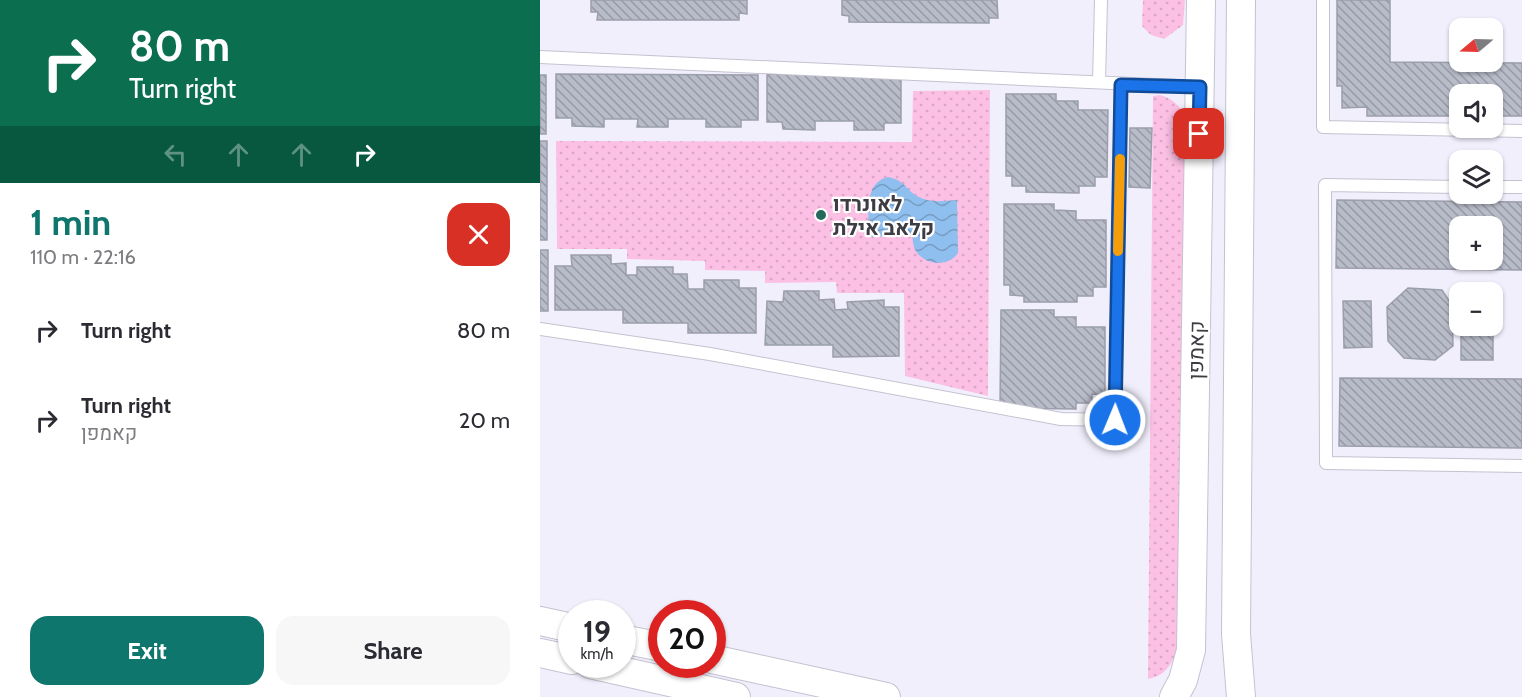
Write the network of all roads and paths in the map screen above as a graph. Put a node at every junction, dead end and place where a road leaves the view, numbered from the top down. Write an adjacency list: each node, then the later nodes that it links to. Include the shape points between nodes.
1 (1101, 0): 6 (lane)
2 (1201, 0): 8 (street, קאמפן)
3 (1241, 0): 24 (street, קאמפן, via 1236,634)
4 (1323, 0): 9 (lane, via 1323,127)
5 (540, 57): 6 (lane)
6 (1099, 82): 7 (lane)
7 (1121, 85): 8 (lane); 13 (lane, via 1115,420 1061,420 710,354)
8 (1200, 87): 23 (street, קאמפן, via 1191,650)
9 (1522, 131)
10 (1449, 187): 14 (lane, via 1325,185 1326,463)
11 (1503, 187): 12 (lane)
12 (1522, 187)
13 (540, 329)
14 (1522, 466)
15 (540, 621): 16 (street)
16 (558, 625)
17 (540, 653): 18 (street)
18 (558, 657)
19 (726, 662): 22 (street)
20 (636, 674): 21 (street)
21 (736, 697)
22 (886, 697)
23 (1174, 697)
24 (1241, 697)

